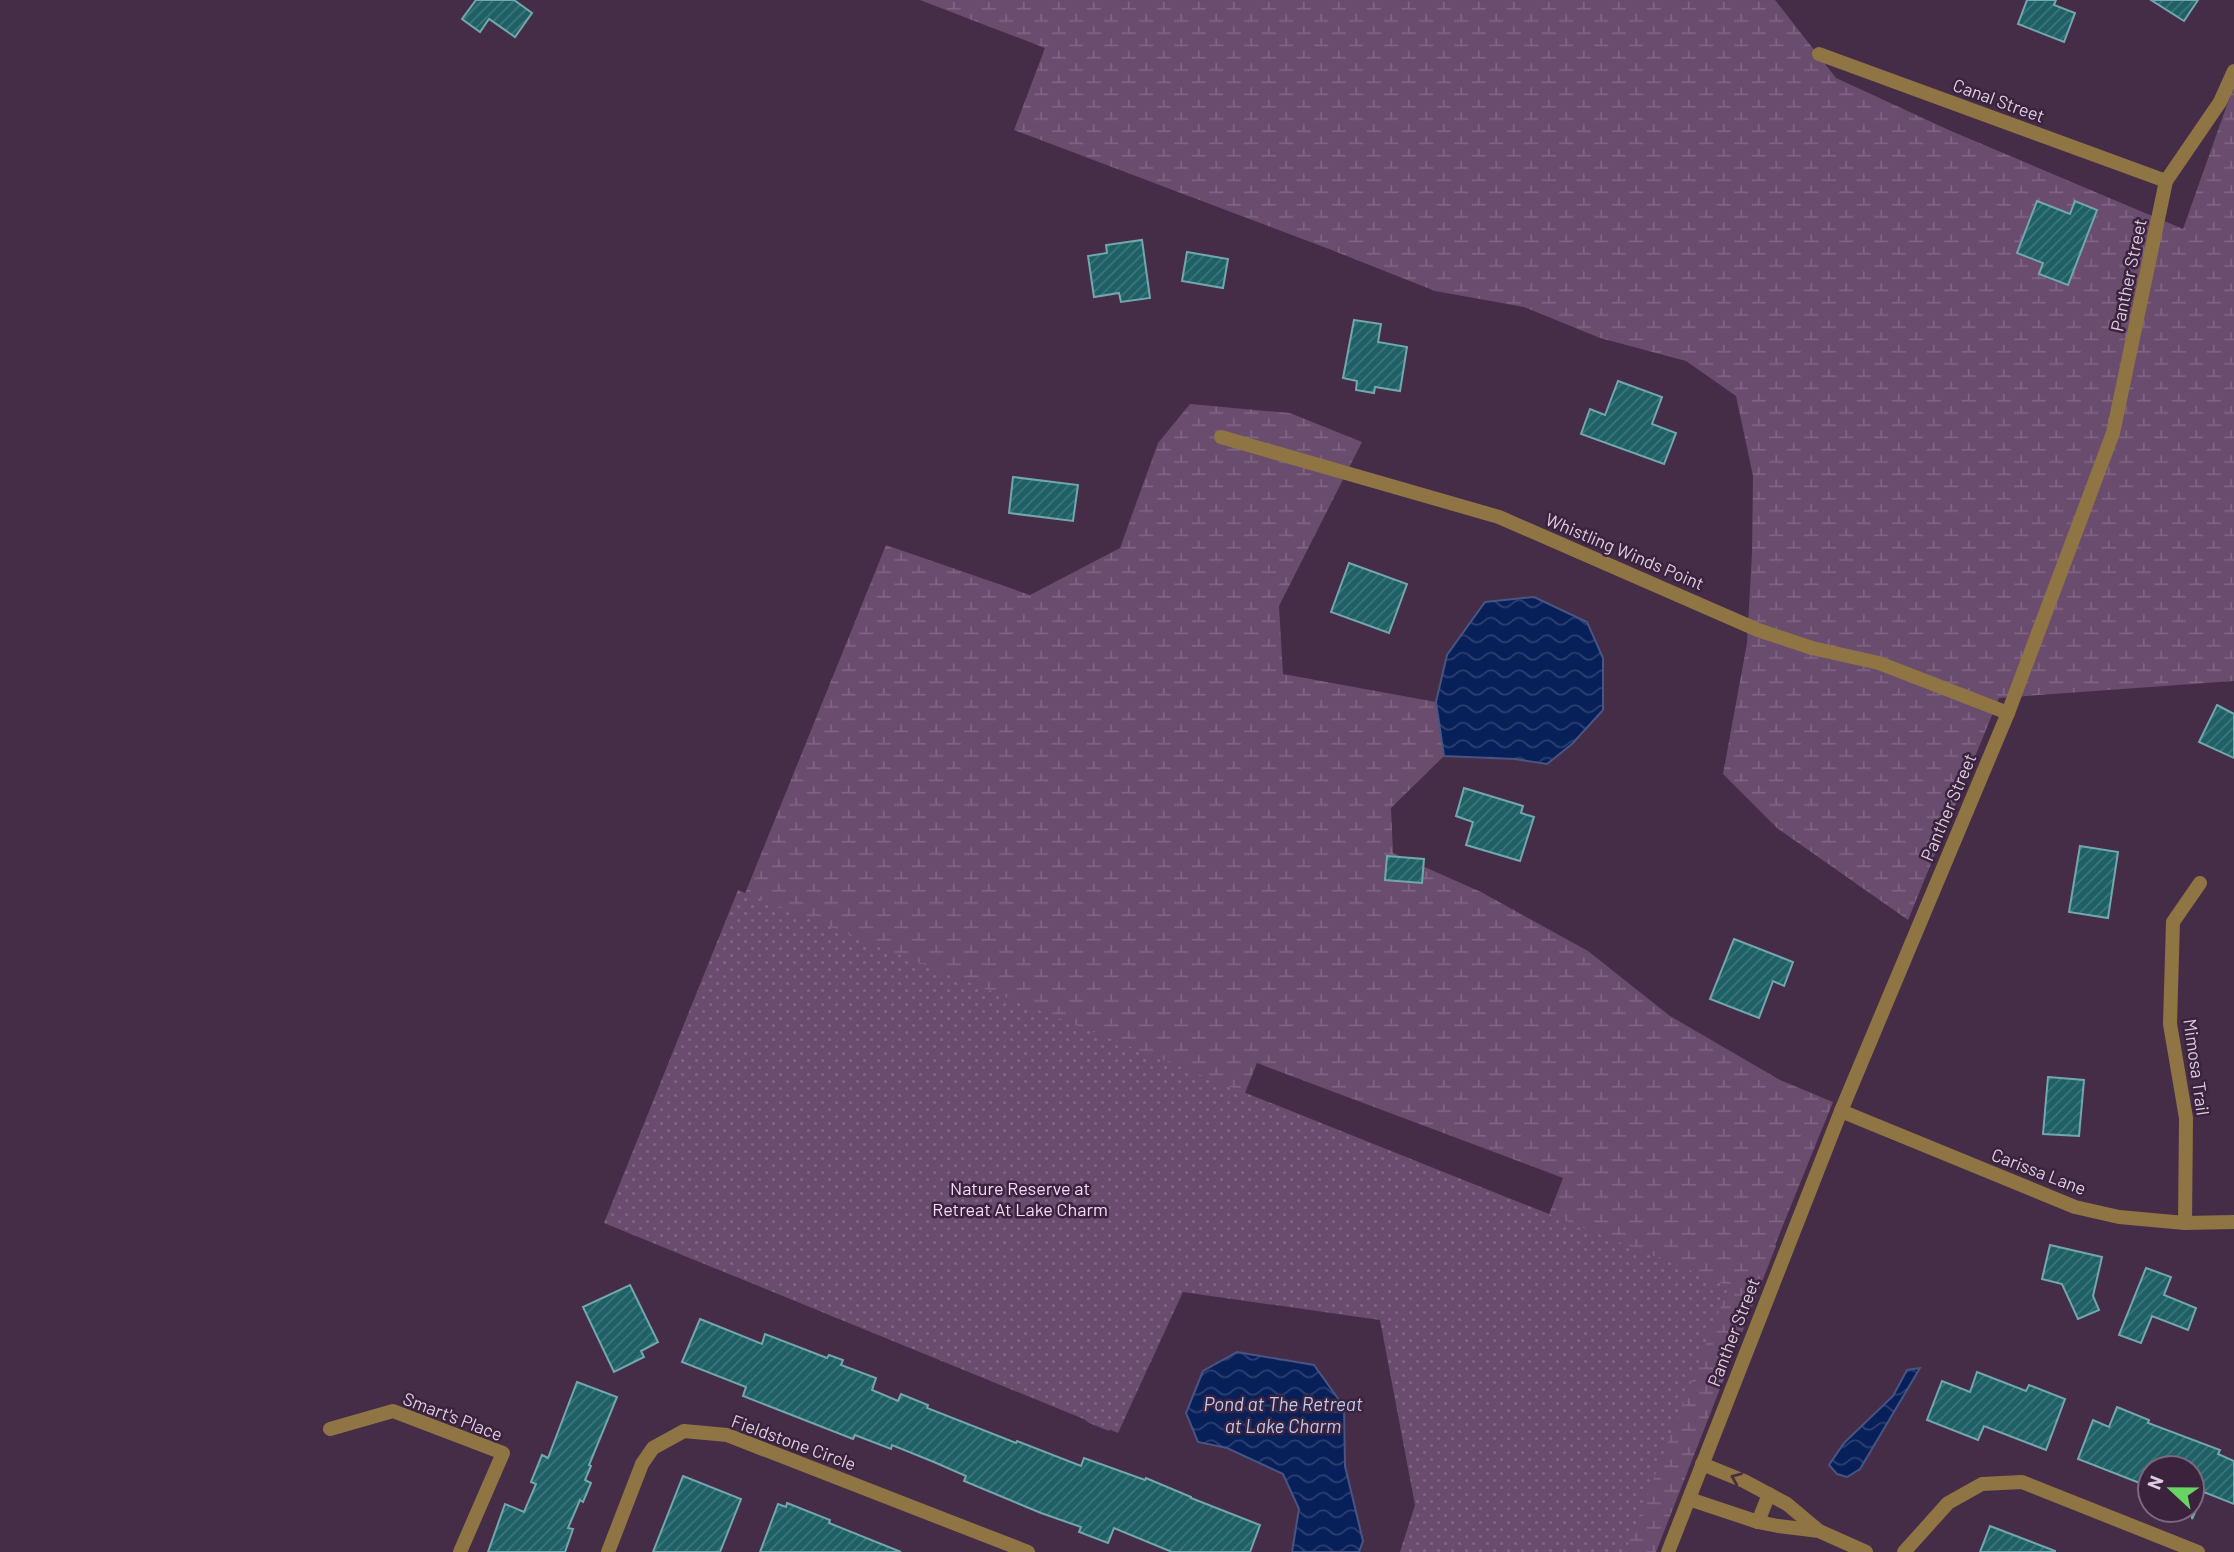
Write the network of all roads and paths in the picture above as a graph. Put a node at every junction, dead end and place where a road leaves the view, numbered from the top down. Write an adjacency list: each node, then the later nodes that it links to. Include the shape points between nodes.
1 (1819, 54): 3 (street, Canal Street)
2 (2234, 71): 3 (street, Panther Street, via 2220,102)
3 (2166, 181): 5 (street, Panther Street, via 2113,433)
4 (1221, 437): 5 (street, Whistling Winds Point, via 1499,517 1758,630 1879,663)
5 (2008, 713): 7 (street, Panther Street)
6 (2200, 883): 9 (street, Mimosa Trail, via 2173,922 2170,1024 2186,1118)
7 (1841, 1111): 9 (street, Carissa Lane, via 2075,1207 2119,1217); 11 (street, Panther Street)
8 (2234, 1222): 9 (street, Carissa Lane)
9 (2185, 1223)
10 (330, 1429): 16 (street, Smart's Place, via 393,1411 503,1454)
11 (1702, 1464): 12 (street, one-way to 11); 13 (street, Panther Street)
12 (1769, 1494): 14 (street); 15 (street)
13 (1689, 1499): 14 (street); 19 (street, Panther Street)
14 (1758, 1522): 15 (street)
15 (1819, 1531): 20 (street)
16 (460, 1552)
17 (608, 1552): 18 (street, Fieldstone Circle, via 642,1464 653,1448 684,1430 727,1435)
18 (1028, 1552)
19 (1668, 1552)
20 (1866, 1552)
21 (1904, 1552): 22 (street, via 1948,1503 1982,1483 2022,1482)
22 (2198, 1552)

